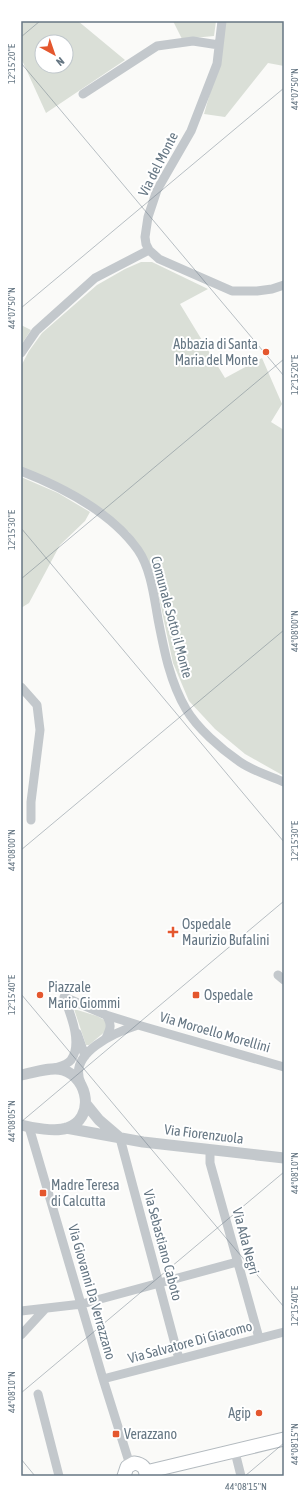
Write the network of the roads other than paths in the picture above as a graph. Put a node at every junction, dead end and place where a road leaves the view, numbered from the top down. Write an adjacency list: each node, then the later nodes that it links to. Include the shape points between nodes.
1 (222, 21): 2 (street, Via del Monte)
2 (219, 45): 3 (street, via 193,41 157,46); 4 (street, Via del Monte, via 217,64 191,131 157,190 150,210 145,237)
3 (83, 94)
4 (149, 250): 5 (street, via 159,259 232,291 265,290); 6 (street, via 95,278 36,331)
5 (284, 285)
6 (21, 353)
7 (21, 471): 9 (street, Comunale Sotto il Monte, via 60,488 122,530 139,551 148,571 166,657 186,709 204,731 241,762)
8 (21, 687): 10 (street, via 37,706 40,730)
9 (284, 782)
10 (31, 820)
11 (106, 1015): 12 (street, Via Moroello Morellini); 13 (street, Via Moroello Morellini, via 64,997); 14 (street, via 111,1021 111,1028)
12 (138, 1025): 14 (street, Via Moroello Morellini); 16 (street, Via Moroello Morellini)
13 (75, 1029): 15 (street); 17 (street, via 71,1060)
14 (106, 1038): 15 (street, Via Moroello Morellini)
15 (85, 1056): 19 (street, Via Moroello Morellini, via 78,1070)
16 (284, 1067)
17 (48, 1070): 18 (street); 19 (street, via 62,1070 72,1074)
18 (21, 1075)
19 (81, 1083): 20 (street)
20 (86, 1104): 22 (street, via 81,1117 75,1124); 23 (street, via 99,1120)
21 (25, 1126): 22 (street, Via Fiorenzuola); 28 (street, Via Giovanni Da Verrazzano)
22 (66, 1128): 23 (street, Via Fiorenzuola)
23 (120, 1138): 24 (street, Via Fiorenzuola); 27 (street, Via Sebastiano Caboto)
24 (210, 1151): 25 (street, Via Fiorenzuola); 26 (street, Via Ada Negri, via 210,1163)
25 (284, 1158)
26 (237, 1262): 27 (street); 33 (street, Via Ada Negri)
27 (159, 1284): 28 (street); 34 (street, Via Sebastiano Caboto)
28 (82, 1304): 29 (street); 35 (street, Via Giovanni Da Verrazzano)
29 (45, 1309): 30 (street); 32 (street)
30 (21, 1311)
31 (284, 1332): 33 (street, Via Salvatore Di Giacomo)
32 (21, 1335)
33 (259, 1338): 34 (street, Via Salvatore Di Giacomo)
34 (179, 1359): 35 (street, Via Salvatore Di Giacomo)
35 (103, 1379): 39 (street, Via Giovanni Da Verrazzano)
36 (38, 1394): 41 (street)
37 (284, 1439): 38 (main road)
38 (235, 1452): 40 (main road); 42 (street)
39 (127, 1470): 40 (main road, via 138,1464)
40 (146, 1474)
41 (59, 1476)
42 (241, 1476)

